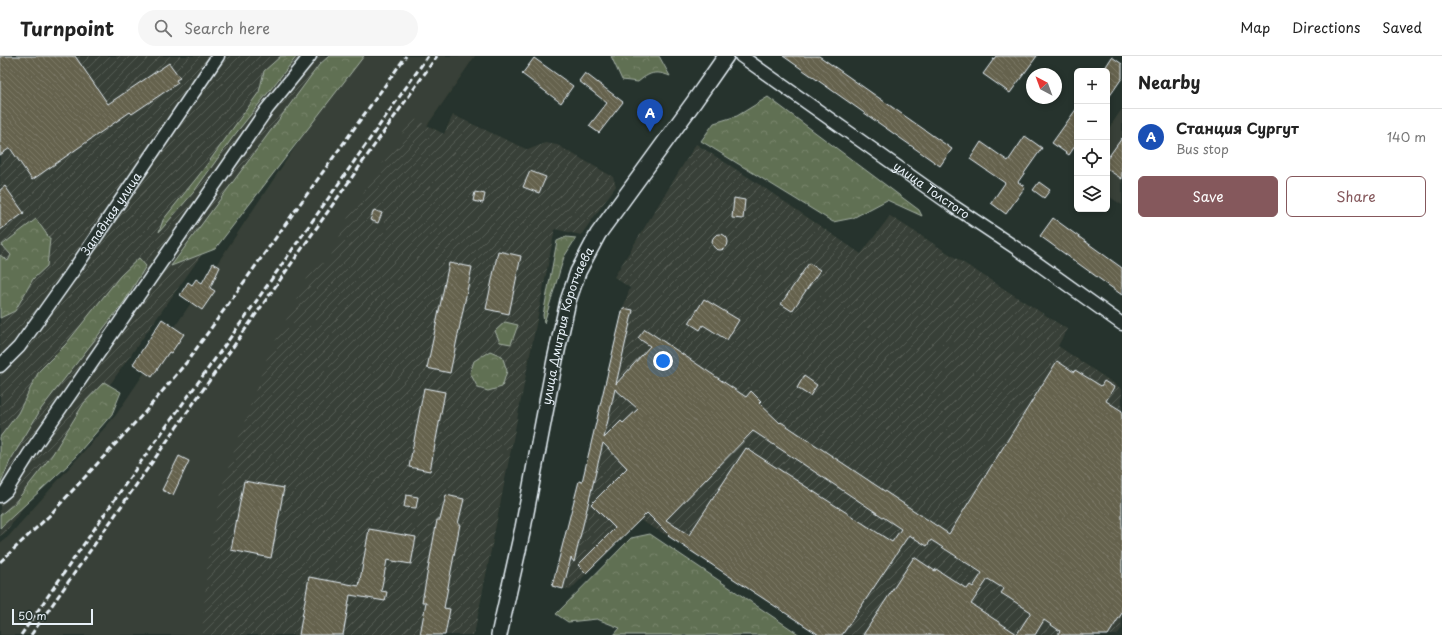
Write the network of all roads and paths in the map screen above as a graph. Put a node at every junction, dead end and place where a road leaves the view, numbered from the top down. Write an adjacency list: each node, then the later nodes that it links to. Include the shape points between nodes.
1 (218, 56): 6 (street, Западная улица, via 73,271 19,347)
2 (310, 56): 7 (street, via 267,109 6,491)
3 (726, 56): 8 (street, улица Дмитрия Коротчаева, via 598,234 578,272 568,301 555,360 523,528)
4 (740, 56): 5 (street, улица Толстого)
5 (1122, 324)
6 (0, 366)
7 (0, 496)
8 (499, 635)

